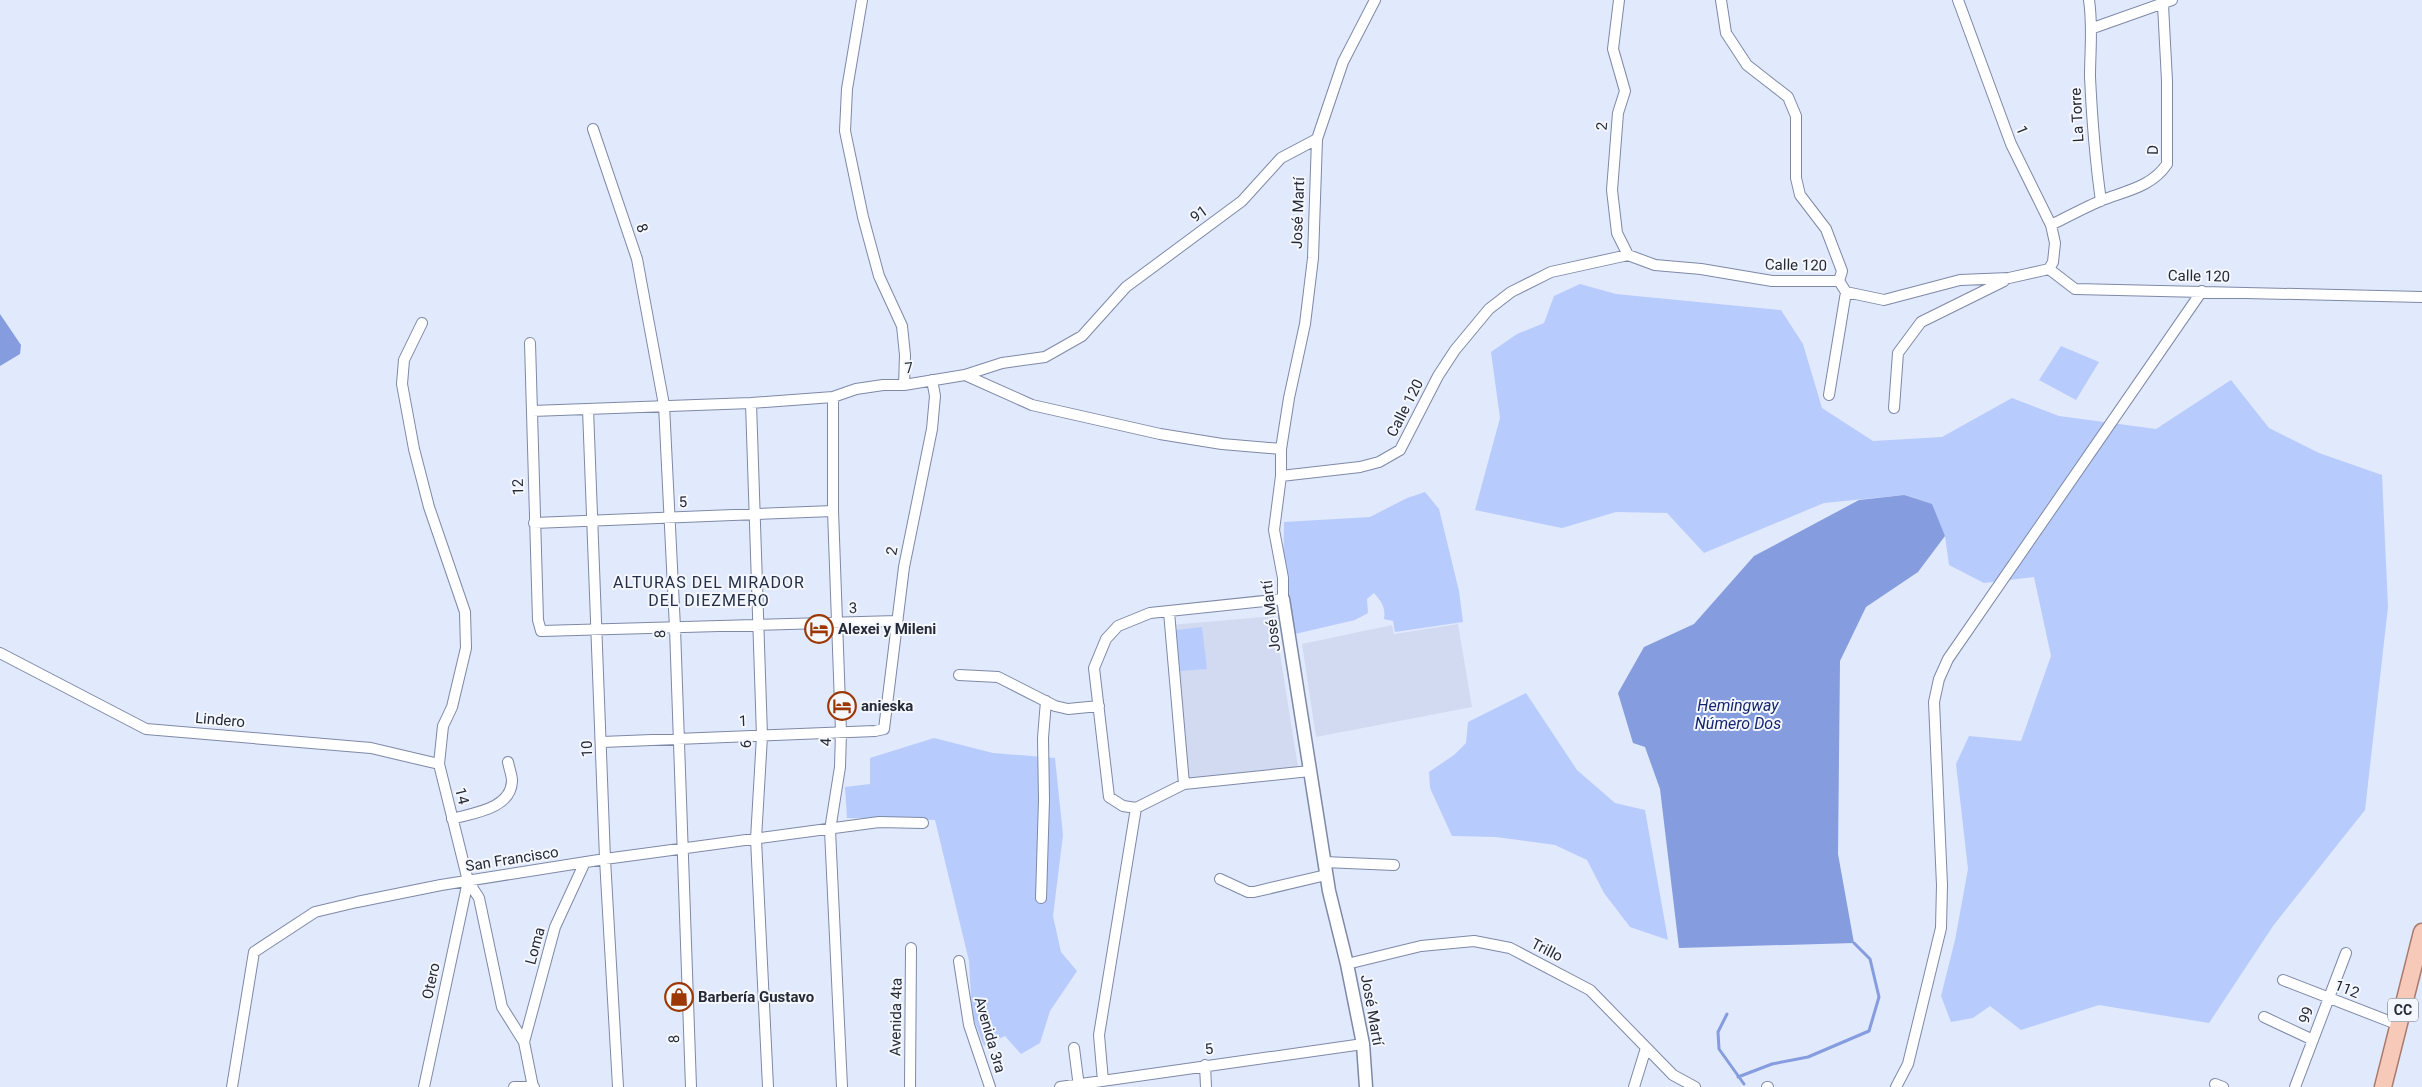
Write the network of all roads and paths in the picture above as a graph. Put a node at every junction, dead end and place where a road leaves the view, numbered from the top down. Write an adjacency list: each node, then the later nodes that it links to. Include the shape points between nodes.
1 (862, 0): 24 (street, via 847,90 845,130 879,276 902,326)
2 (1375, 0): 10 (street, via 1343,62)
3 (1618, 0): 13 (street, 2, via 1613,50 1625,90 1618,113 1612,190 1617,233)
4 (1721, 0): 16 (street, via 1726,33 1747,65 1788,97 1796,116 1796,178 1800,195 1826,229 1842,271)
5 (1958, 0): 12 (street, 1, via 2011,144)
6 (2089, 0): 8 (street, La Torre)
7 (2167, 2): 8 (street); 11 (street, D, via 2167,164 2161,174 2146,184)
8 (2093, 28): 11 (street, La Torre, via 2090,74 2092,136)
9 (593, 130): 28 (street, 8, via 637,259)
10 (1318, 139): 22 (street, 91, via 1281,158 1242,201 1126,287 1082,336 1045,357 1002,363); 32 (street, José Martí, via 1313,258 1305,324)
11 (2101, 201): 12 (street, D)
12 (2051, 224): 14 (street, 1, via 2055,243)
13 (1628, 255): 16 (street, Calle 120, via 1655,265 1772,281); 33 (street, Calle 120, via 1551,272 1511,292 1489,309 1438,376 1400,450 1379,462 1360,467)
14 (2049, 270): 15 (street); 17 (street, Calle 120, via 2074,289)
15 (2009, 278): 18 (street, via 1960,280 1884,300); 29 (street, via 1922,322 1898,353)
16 (1839, 281): 18 (street, Calle 120)
17 (2202, 291): 19 (street, Calle 120); 106 (street, via 1948,659 1939,679 1934,702 1941,928 1908,1064)
18 (1846, 292): 25 (street)
19 (2422, 297)
20 (422, 323): 57 (street, 14, via 404,360 402,384 429,507 465,612 466,648 452,707 443,726)
21 (530, 343): 31 (street, 12)
22 (965, 375): 23 (street, 7); 32 (street, via 1032,405 1169,435)
23 (932, 380): 24 (street, 7); 41 (street, 2, via 935,396 932,429)
24 (904, 384): 26 (street, 7, via 883,384)
25 (1830, 395)
26 (833, 397): 27 (street, 7); 34 (street, 4)
27 (751, 403): 28 (street, 7); 35 (street, 6)
28 (664, 405): 30 (street, 7); 36 (street, 8)
29 (1894, 408)
30 (588, 409): 31 (street, 7); 37 (street, 10)
31 (532, 411): 38 (street, 12)
32 (1281, 449): 33 (street, José Martí)
33 (1281, 476): 39 (street, José Martí, via 1274,530 1283,578)
34 (833, 511): 35 (street, 5); 42 (street, 4)
35 (754, 514): 36 (street, 5); 43 (street, 6)
36 (670, 518): 37 (street, 5); 44 (street, 8)
37 (593, 520): 38 (street, 5); 45 (street, 10)
38 (534, 523): 46 (street, 12)
39 (1283, 599): 40 (street); 58 (street, José Martí)
40 (1169, 612): 50 (street, via 1150,613 1118,626 1106,639 1094,668); 59 (street)
41 (896, 621): 42 (street, 3); 51 (street, 2)
42 (837, 623): 43 (street, 3); 52 (street, 4)
43 (758, 625): 44 (street, 3); 53 (street, 6)
44 (675, 628): 45 (street, 3); 54 (street, 8)
45 (596, 630): 46 (street, 3); 55 (street, 10)
46 (541, 631)
47 (0, 653): 57 (street, Lindero, via 146,729 371,748)
48 (959, 675): 49 (street, via 998,677)
49 (1046, 701): 50 (street, via 1068,709); 73 (street)
50 (1099, 706): 60 (street, via 1109,797 1123,806)
51 (884, 729): 52 (street, 1)
52 (841, 732): 53 (street, 1); 63 (street, 4, via 840,767)
53 (762, 736): 54 (street, 1); 64 (street, 6)
54 (679, 739): 55 (street, 1); 65 (street, 8)
55 (602, 742): 66 (street, 10)
56 (508, 762): 61 (street, via 512,781 501,803)
57 (439, 764): 61 (street, 14)
58 (1310, 771): 59 (street); 68 (street, José Martí)
59 (1184, 784): 60 (street)
60 (1136, 808): 89 (street, via 1099,1034)
61 (452, 819): 72 (street, 14)
62 (923, 823): 63 (street, San Francisco, via 879,822)
63 (830, 830): 64 (street, San Francisco); 98 (street, 4)
64 (756, 839): 65 (street, San Francisco); 97 (street, 6)
65 (682, 848): 66 (street, San Francisco); 96 (street, 8)
66 (605, 859): 67 (street, San Francisco); 95 (street, 10)
67 (585, 862): 72 (street, San Francisco); 84 (street, Loma, via 555,927)
68 (1324, 862): 69 (street); 70 (street, José Martí)
69 (1394, 865)
70 (1326, 876): 71 (street, via 1254,892); 78 (street, José Martí)
71 (1220, 879)
72 (468, 881): 84 (street, 14, via 479,898 502,1007); 91 (street, San Francisco, via 315,912 254,952); 92 (street, Otero)
73 (1041, 898)
74 (2422, 932): 82 (main road, CC)
75 (911, 948): 99 (street, Avenida 4ta)
76 (2346, 953): 80 (street, 99)
77 (959, 961): 100 (street, Avenida 3ra, via 969,1025)
78 (1347, 964): 85 (street, José Martí); 87 (street, Trillo, via 1421,946 1474,941 1510,948 1590,990)
79 (2283, 980): 80 (street, 112)
80 (2328, 997): 82 (street, 112); 83 (street, 99)
81 (2264, 1017): 83 (street)
82 (2399, 1025): 108 (main road, CC)
83 (2313, 1040): 107 (street, 99)
84 (524, 1042): 94 (street, 14)
85 (1363, 1044): 88 (street, 5); 103 (street, José Martí)
86 (1074, 1048): 90 (street)
87 (1646, 1048): 104 (street); 105 (street, Trillo, via 1673,1075)
88 (1204, 1065): 89 (street, 5); 102 (street)
89 (1103, 1081): 90 (street, 5)
90 (1079, 1086): 101 (street, 5)
91 (232, 1087)
92 (424, 1087)
93 (514, 1087): 94 (street)
94 (533, 1087)
95 (618, 1087)
96 (691, 1087)
97 (768, 1087)
98 (842, 1087)
99 (910, 1087)
100 (990, 1087)
101 (1060, 1087)
102 (1206, 1087)
103 (1366, 1087)
104 (1634, 1087)
105 (1695, 1087)
106 (1896, 1087)
107 (2296, 1087)
108 (2383, 1087)

